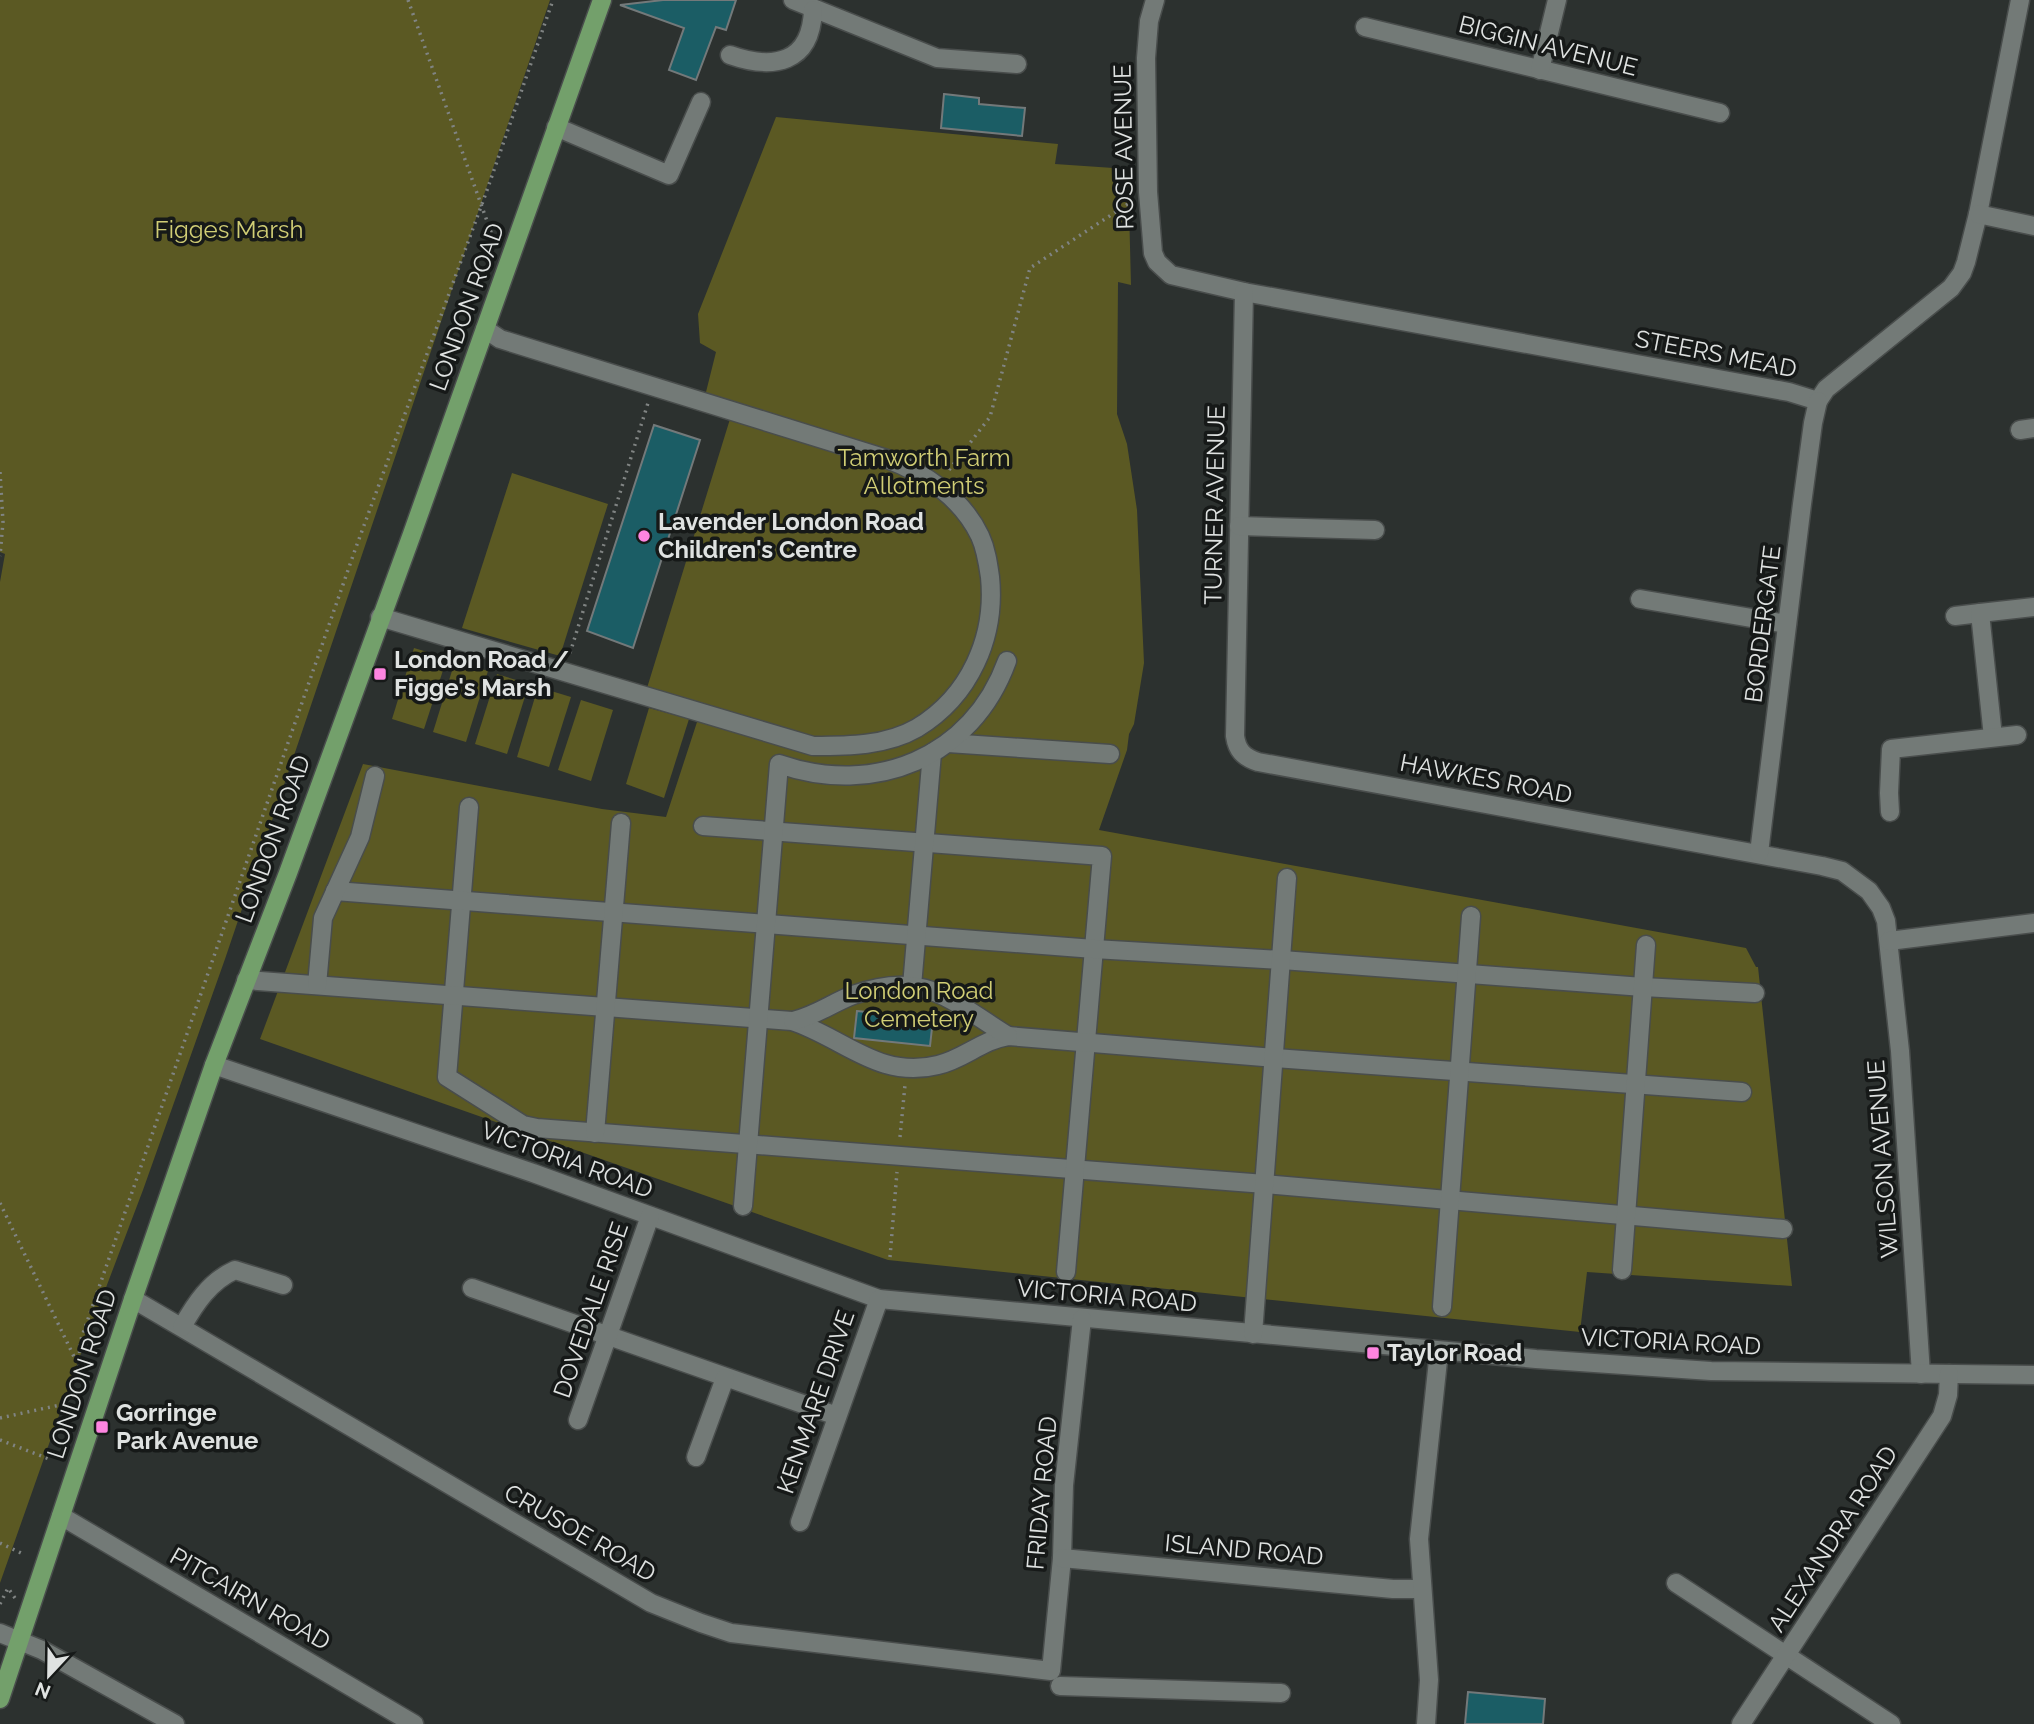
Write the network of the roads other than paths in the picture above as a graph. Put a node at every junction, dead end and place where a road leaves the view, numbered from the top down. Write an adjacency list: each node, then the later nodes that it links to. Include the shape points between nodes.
1 (602, 0): 13 (main road, LONDON ROAD)
2 (793, 0): 6 (street)
3 (1155, 0): 16 (street, ROSE AVENUE, via 1146,58 1153,253 1163,269)
4 (1557, 0): 10 (street)
5 (2020, 0): 14 (street, STEERS MEAD)
6 (813, 10): 8 (street, via 803,47 787,59 771,64); 9 (street, via 937,58)
7 (1365, 27): 10 (street, BIGGIN AVENUE)
8 (730, 55)
9 (1017, 64)
10 (1540, 70): 12 (street, BIGGIN AVENUE)
11 (701, 102): 13 (street, via 670,175)
12 (1720, 113)
13 (556, 127): 18 (main road, LONDON ROAD)
14 (1978, 214): 15 (street); 19 (street, STEERS MEAD, via 1957,281 1826,389)
15 (2034, 226)
16 (1181, 279): 17 (street, STEERS MEAD)
17 (1244, 292): 19 (street, STEERS MEAD); 20 (street, TURNER AVENUE)
18 (485, 328): 26 (main road, LONDON ROAD); 26 (street, via 500,339 887,459 937,484 980,535 988,558 990,622 983,648 948,704 916,729 870,744 813,746)
19 (1818, 401): 27 (street, BORDERGATE)
20 (1238, 526): 21 (street); 29 (street, TURNER AVENUE)
21 (1375, 530)
22 (1640, 599): 27 (street)
23 (2034, 607): 24 (street)
24 (1980, 613): 25 (street); 31 (street)
25 (1955, 616)
26 (380, 617): 56 (main road, LONDON ROAD)
27 (1787, 624): 42 (street, BORDERGATE)
28 (1007, 661): 32 (street, via 989,699)
29 (1236, 718): 42 (street, HAWKES ROAD, via 1236,745 1244,756 1258,762)
30 (2017, 734): 31 (street)
31 (1993, 737): 37 (street, via 1891,749)
32 (948, 743): 33 (street); 34 (street)
33 (932, 753): 40 (street, via 903,767 852,776 800,772 779,764); 41 (street)
34 (1110, 754)
35 (375, 776): 44 (street, via 360,837)
36 (468, 807): 45 (street)
37 (1891, 812)
38 (621, 823): 46 (street)
39 (703, 826): 40 (street)
40 (773, 831): 41 (street); 49 (street)
41 (925, 842): 50 (street); 53 (street, via 1102,856)
42 (1759, 853): 51 (street, WILSON AVENUE, via 1842,871 1856,879 1881,908)
43 (1287, 878): 54 (street)
44 (335, 891): 45 (street); 57 (street, via 323,918)
45 (462, 901): 46 (street); 61 (street)
46 (613, 913): 49 (street); 62 (street)
47 (1471, 916): 55 (street)
48 (2034, 923): 51 (street)
49 (765, 924): 50 (street); 63 (street)
50 (916, 935): 53 (street); 58 (street)
51 (1889, 941): 93 (street, WILSON AVENUE)
52 (1646, 945): 59 (street)
53 (1094, 949): 54 (street); 66 (street)
54 (1282, 960): 55 (street); 67 (street)
55 (1467, 973): 59 (street); 69 (street)
56 (246, 980): 57 (street); 68 (main road, LONDON ROAD)
57 (317, 985): 61 (street)
58 (912, 986): 64 (street, via 869,990); 65 (street, via 952,999)
59 (1643, 987): 60 (street); 70 (street)
60 (1755, 993)
61 (455, 994): 62 (street); 72 (street, via 447,1077 523,1125)
62 (605, 1006): 63 (street); 72 (street)
63 (758, 1018): 64 (street); 73 (street)
64 (792, 1021): 65 (street, via 906,1070 938,1065 992,1038)
65 (1008, 1036): 66 (street)
66 (1085, 1042): 67 (street); 74 (street)
67 (1275, 1058): 69 (street); 75 (street)
68 (214, 1065): 79 (street, VICTORIA ROAD); 85 (main road, LONDON ROAD)
69 (1459, 1072): 70 (street); 76 (street)
70 (1635, 1084): 71 (street); 78 (street)
71 (1742, 1092)
72 (595, 1133): 73 (street)
73 (748, 1144): 74 (street); 77 (street)
74 (1075, 1169): 75 (street); 82 (street)
75 (1265, 1184): 76 (street); 90 (street)
76 (1450, 1201): 78 (street); 87 (street)
77 (743, 1206)
78 (1626, 1215): 80 (street); 81 (street)
79 (650, 1216): 86 (street, VICTORIA ROAD); 91 (street, DOVEDALE RISE)
80 (1783, 1229)
81 (1622, 1270)
82 (1066, 1272)
83 (283, 1284): 89 (street, via 235,1270 202,1295)
84 (472, 1288): 91 (street)
85 (132, 1298): 89 (street, CRUSOE ROAD); 100 (main road, LONDON ROAD)
86 (878, 1299): 88 (street, VICTORIA ROAD); 97 (street, KENMARE DRIVE)
87 (1442, 1307)
88 (1082, 1318): 90 (street, VICTORIA ROAD); 102 (street, FRIDAY ROAD, via 1064,1485)
89 (183, 1327): 108 (street, CRUSOE ROAD, via 651,1603 731,1633)
90 (1253, 1334): 92 (street, VICTORIA ROAD)
91 (609, 1336): 96 (street); 98 (street, DOVEDALE RISE)
92 (1439, 1351): 93 (street, VICTORIA ROAD, via 1711,1371); 104 (street, via 1419,1539)
93 (1921, 1374): 94 (street, VICTORIA ROAD)
94 (1949, 1374): 95 (street, VICTORIA ROAD); 107 (street, ALEXANDRA ROAD, via 1942,1416)
95 (2034, 1375)
96 (724, 1378): 97 (street); 99 (street)
97 (837, 1416): 101 (street, KENMARE DRIVE)
98 (578, 1420)
99 (696, 1457)
100 (61, 1516): 106 (main road, LONDON ROAD); 112 (street, PITCAIRN ROAD)
101 (800, 1522)
102 (1062, 1558): 104 (street, ISLAND ROAD); 108 (street, FRIDAY ROAD)
103 (1676, 1583): 107 (street)
104 (1422, 1590): 113 (street, via 1429,1680)
105 (0, 1633): 106 (street)
106 (20, 1640): 110 (main road, LONDON ROAD); 111 (street)
107 (1786, 1655): 114 (street, ALEXANDRA ROAD); 115 (street)
108 (1056, 1678): 109 (street, CRUSOE ROAD)
109 (1281, 1693)
110 (0, 1699)
111 (175, 1724)
112 (414, 1724)
113 (1426, 1724)
114 (1741, 1724)
115 (1891, 1724)

